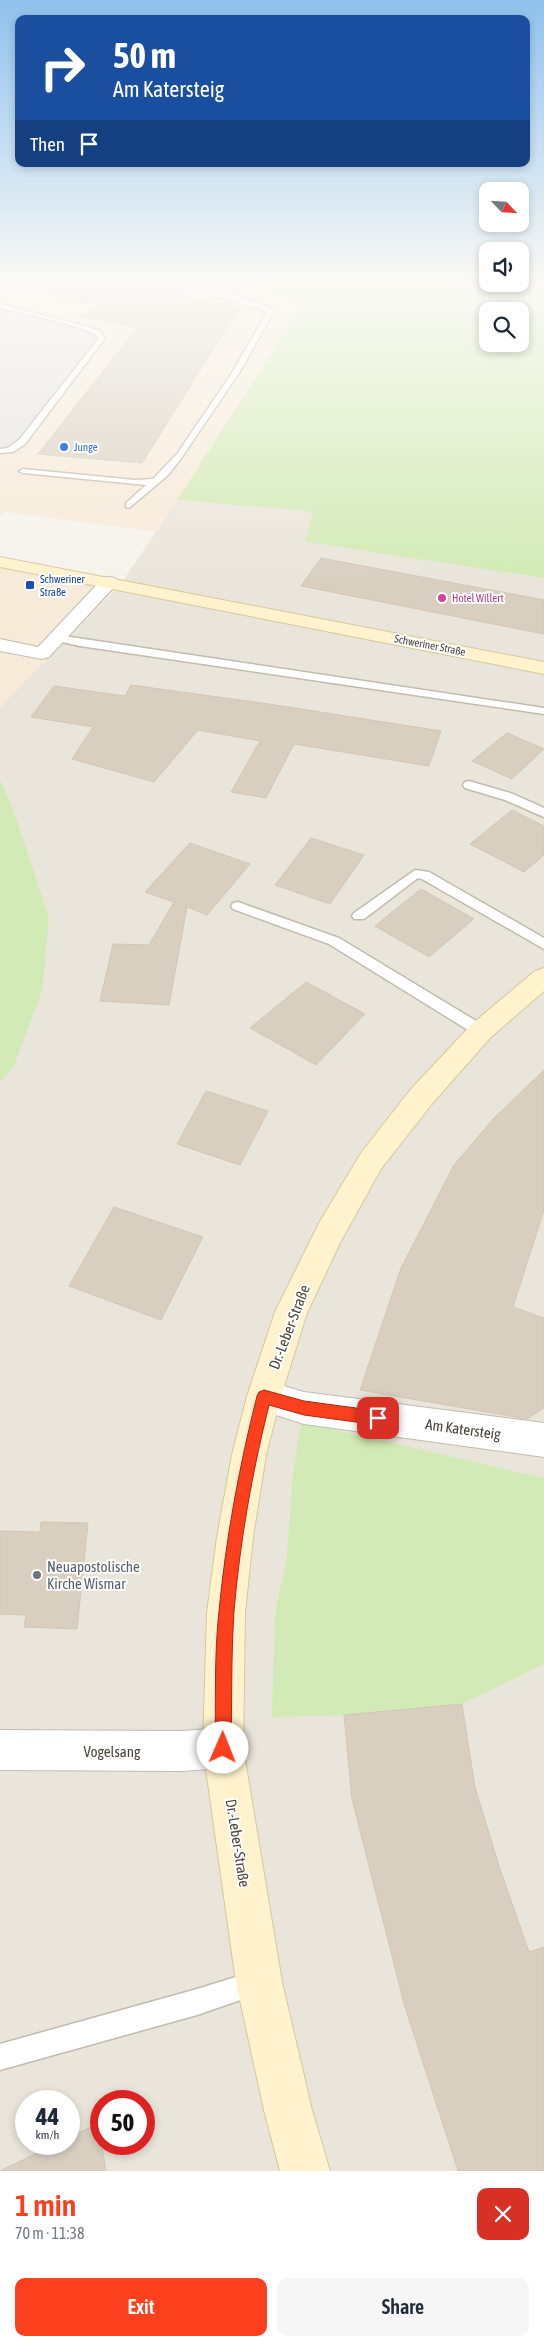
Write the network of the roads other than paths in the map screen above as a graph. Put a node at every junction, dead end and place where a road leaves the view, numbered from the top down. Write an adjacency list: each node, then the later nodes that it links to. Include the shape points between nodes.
1 (71, 381): 3 (lane, via 22,442)
2 (229, 381): 5 (lane, via 167,472)
3 (0, 452)
4 (23, 471): 5 (lane)
5 (155, 481): 6 (lane)
6 (129, 506)
7 (0, 562): 8 (main road, Schweriner Straße)
8 (109, 582): 9 (street); 11 (main road, Schweriner Straße)
9 (57, 638): 10 (street, via 42,653); 12 (lane)
10 (0, 645)
11 (544, 668)
12 (544, 711)
13 (469, 785): 14 (lane)
14 (544, 813)
15 (238, 906): 19 (lane, via 334,940)
16 (359, 916): 17 (lane, via 415,874 425,875)
17 (544, 944)
18 (544, 977): 19 (main road, Dr.-Leber-Straße)
19 (481, 1031): 20 (main road, Dr.-Leber-Straße, via 421,1097 371,1161 330,1232 291,1312)
20 (264, 1396): 21 (street, Am Katersteig, via 304,1408); 22 (main road, Dr.-Leber-Straße, via 249,1455 226,1613)
21 (544, 1440)
22 (223, 1748): 23 (street, Vogelsang, via 182,1752); 24 (main road, Dr.-Leber-Straße)
23 (0, 1750)
24 (259, 1982): 25 (lane); 26 (main road, Dr.-Leber-Straße)
25 (0, 2057)
26 (305, 2171)

